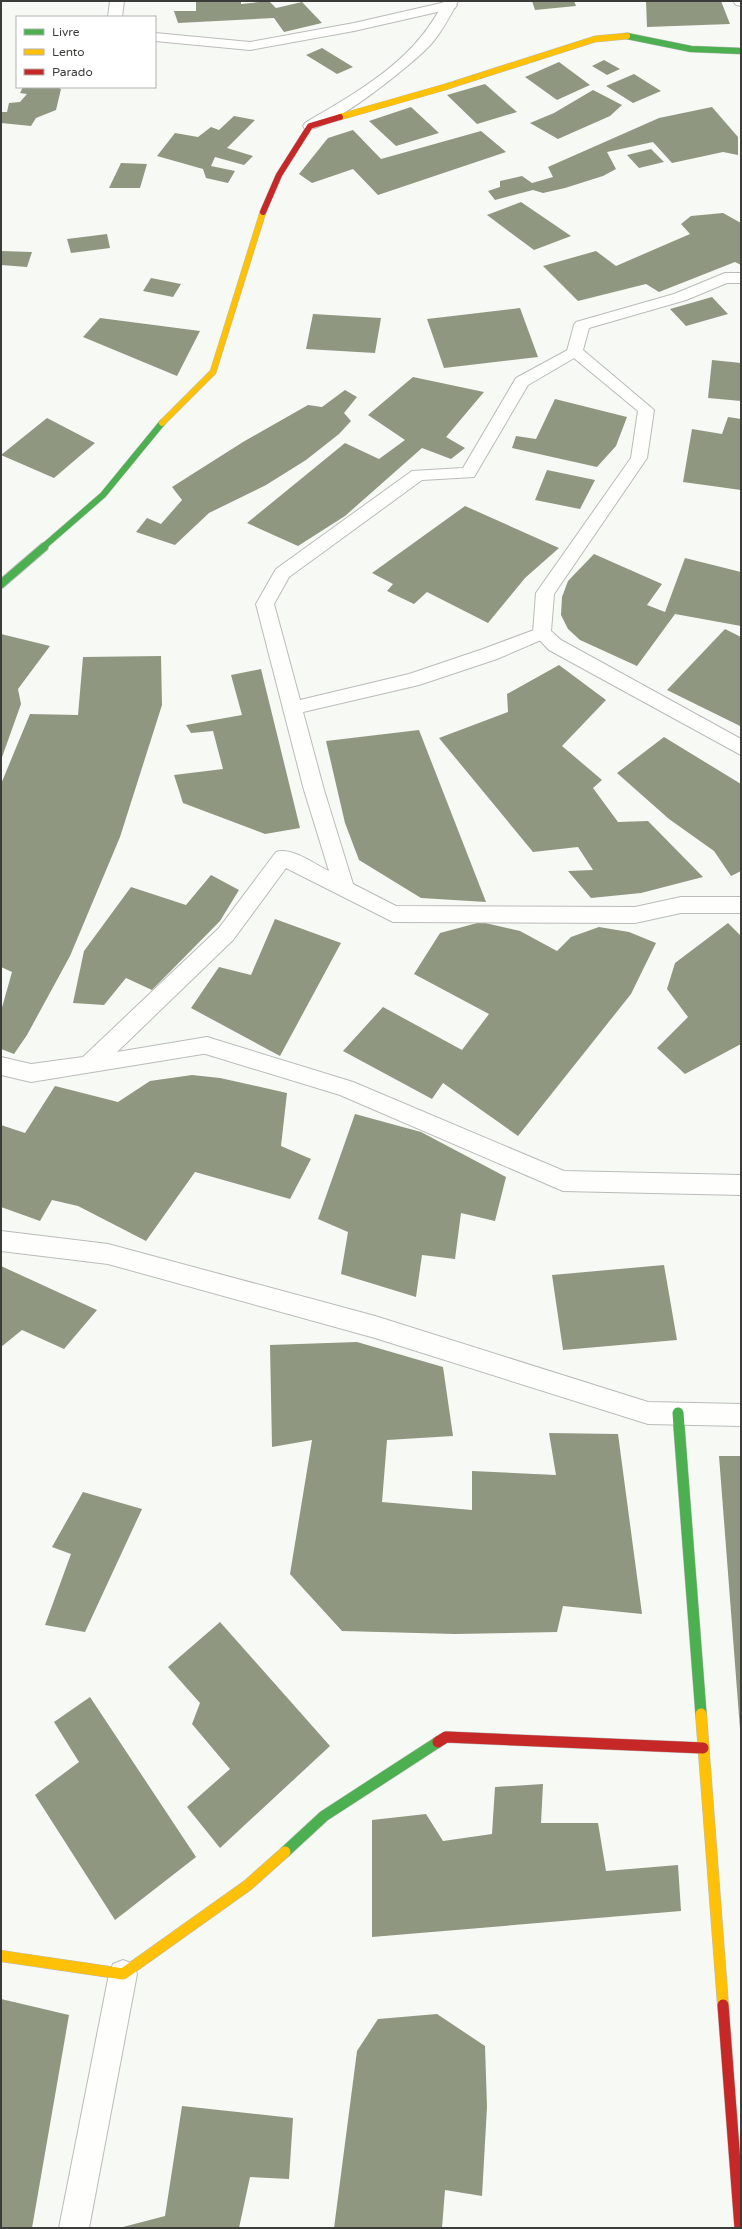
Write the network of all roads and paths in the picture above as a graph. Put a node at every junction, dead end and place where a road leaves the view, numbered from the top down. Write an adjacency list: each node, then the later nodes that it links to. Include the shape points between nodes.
1 (117, 1): 3 (street)
2 (450, 3): 4 (street, via 354,27 250,46); 6 (street, via 445,17 423,47 368,90)
3 (115, 16)
4 (156, 37)
5 (741, 51): 6 (street, via 691,49 632,36 594,39 445,87)
6 (310, 126): 9 (street, via 278,175 260,220 213,372 161,424 102,494)
7 (741, 278): 8 (street, via 725,278 680,297 582,325)
8 (575, 352): 10 (street, via 646,410 639,458 545,593); 11 (street, via 522,382 468,473 418,475 282,573 265,604)
9 (1, 584)
10 (542, 632): 11 (street, via 490,654 412,680); 12 (street, via 555,645)
11 (292, 708): 13 (street)
12 (741, 748)
13 (344, 888): 14 (street, via 393,914 635,914 681,905); 15 (street, via 283,857 226,934)
14 (741, 905)
15 (89, 1065): 16 (street, via 31,1073); 17 (street, via 207,1046 345,1088 564,1181)
16 (1, 1066)
17 (741, 1185)
18 (1, 1241): 19 (street, via 108,1254 374,1327 648,1413)
19 (678, 1413): 20 (street); 21 (street)
20 (741, 1415)
21 (703, 1748): 23 (street, via 446,1737 324,1816 248,1885); 25 (street)
22 (1, 1956): 23 (street)
23 (123, 1974): 24 (street)
24 (74, 2228)
25 (740, 2228)

